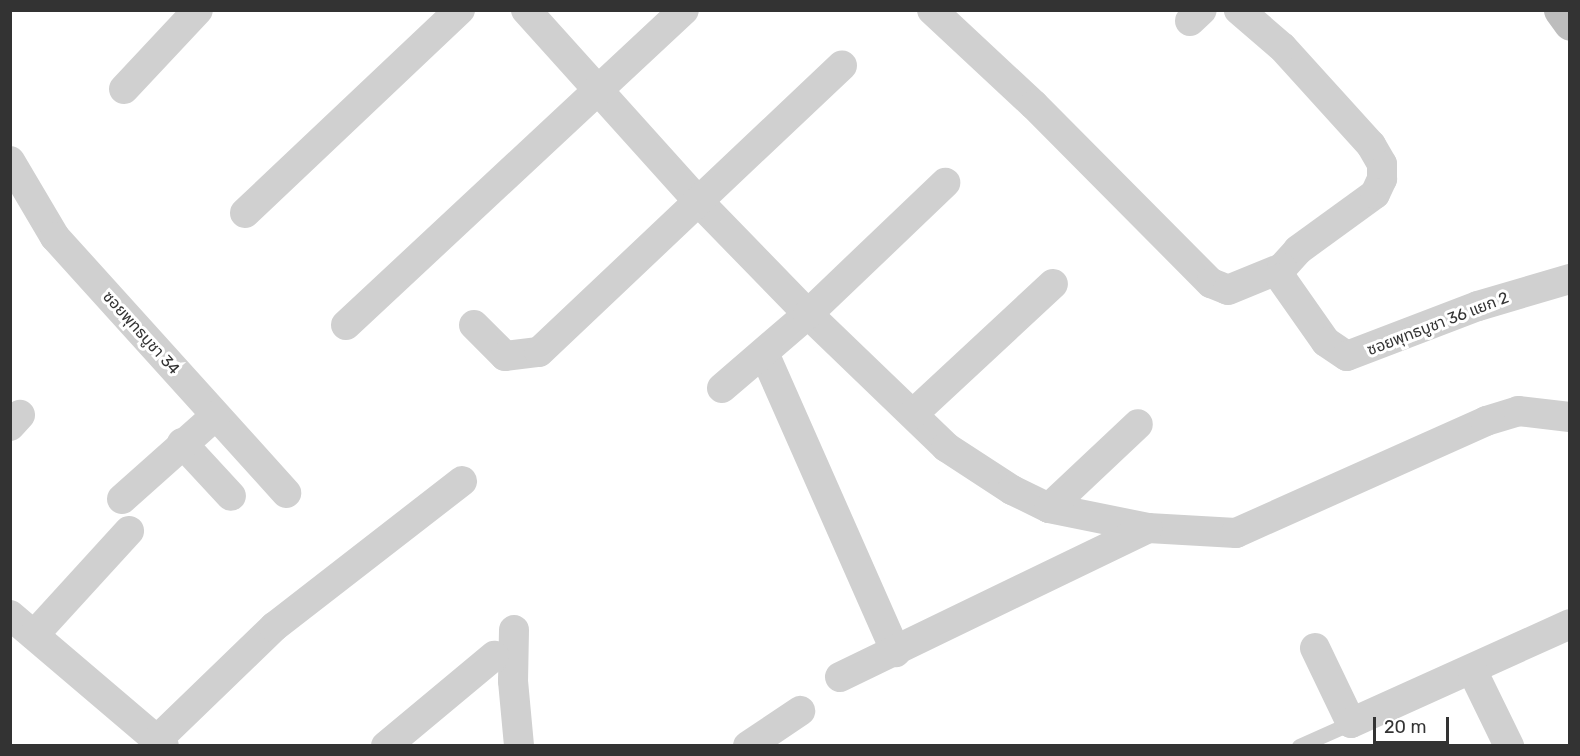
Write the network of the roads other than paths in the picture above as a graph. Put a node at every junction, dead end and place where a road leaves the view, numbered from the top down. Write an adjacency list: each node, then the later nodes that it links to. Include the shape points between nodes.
1 (460, 10): 15 (street)
2 (526, 10): 11 (street)
3 (684, 10): 11 (street)
4 (932, 10): 16 (street, via 1034,105 1211,283 1228,290)
5 (1239, 10): 16 (street, via 1282,47 1371,146 1382,164 1382,179 1374,194 1298,250)
6 (1560, 10): 8 (street)
7 (187, 14): 10 (street)
8 (1569, 24)
9 (842, 65): 14 (street)
10 (124, 89)
11 (600, 92): 14 (street); 20 (street)
12 (10, 161): 25 (street, ซอยพุทธบูชา 34, via 55,237)
13 (945, 183): 19 (street)
14 (700, 203): 19 (street); 21 (street, via 539,352 505,356)
15 (244, 213)
16 (1282, 268): 17 (street, ซอยพุทธบูชา 36 แยก 2, via 1281,278 1326,342 1347,356 1478,306)
17 (1569, 279)
18 (1053, 284): 24 (street)
19 (808, 314): 22 (street); 24 (street)
20 (346, 325)
21 (474, 325)
22 (764, 353): 23 (street); 40 (street)
23 (722, 388)
24 (913, 414): 33 (street, via 946,447 1012,490)
25 (215, 416): 28 (street); 30 (street, ซอยพุทธบูชา 34)
26 (1569, 417): 34 (street, via 1518,411 1486,421 1236,532)
27 (1137, 424): 33 (street)
28 (182, 443): 31 (street); 32 (street)
29 (462, 481): 46 (street, via 274,627)
30 (286, 493)
31 (231, 496)
32 (122, 499)
33 (1049, 508): 34 (street)
34 (1148, 528): 40 (street)
35 (129, 531): 36 (street)
36 (17, 623): 46 (street)
37 (1569, 624): 42 (street)
38 (514, 630): 48 (street, via 513,681)
39 (1315, 648): 45 (street)
40 (896, 652): 43 (street)
41 (495, 656): 47 (street)
42 (1472, 670): 45 (street); 51 (street)
43 (840, 677)
44 (800, 711): 49 (street)
45 (1351, 723): 50 (lane)
46 (160, 743)
47 (386, 746)
48 (519, 746)
49 (748, 746)
50 (1299, 746)
51 (1509, 746)

